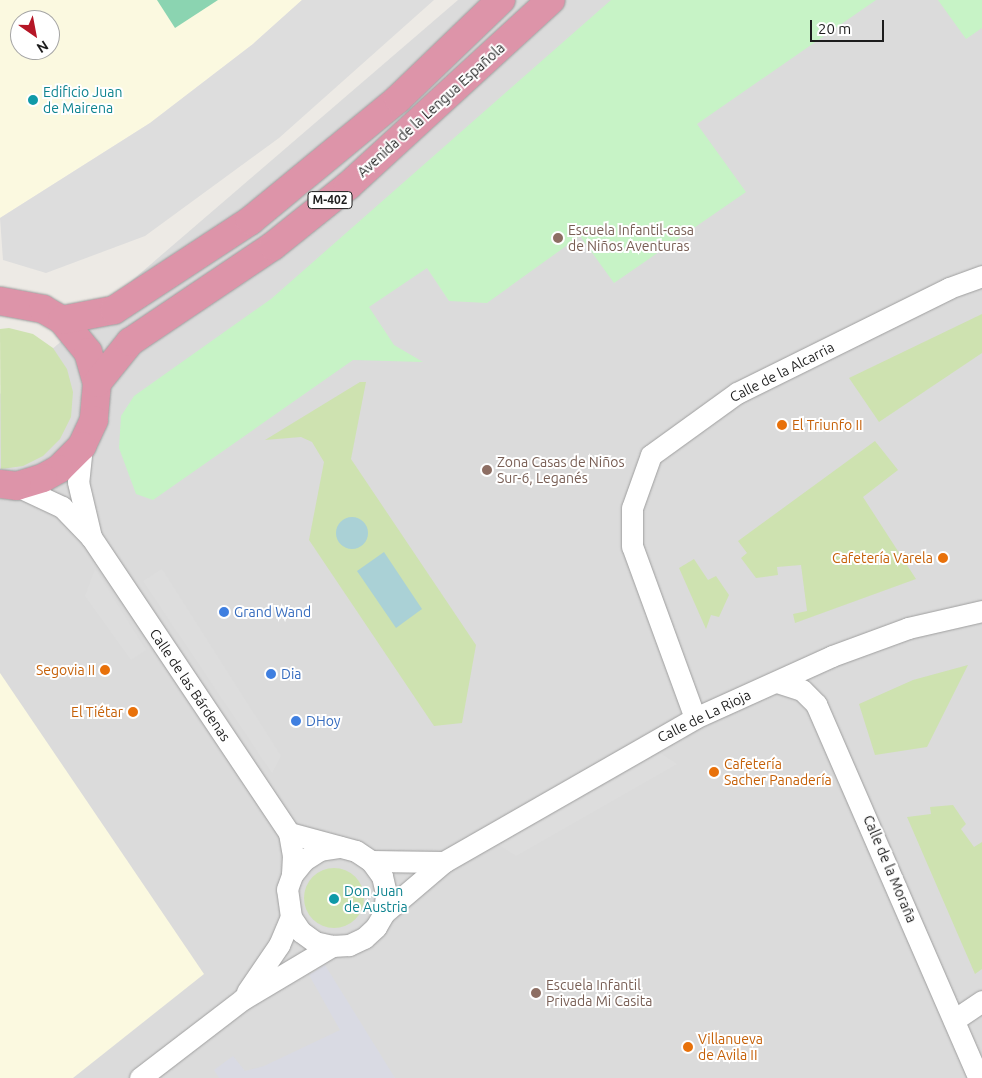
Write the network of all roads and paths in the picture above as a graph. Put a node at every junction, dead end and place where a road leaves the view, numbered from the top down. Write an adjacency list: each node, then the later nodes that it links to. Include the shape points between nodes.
1 (501, 0): 5 (highway, M-402, via 398,99 250,221 114,310)
2 (551, 0): 6 (highway, Avenida de la Lengua Española / M-402, via 348,186 273,246 130,342)
3 (982, 276): 12 (street, Calle de la Alcarria, via 949,288 737,393 651,455 632,508 632,546)
4 (0, 301): 5 (highway, via 43,309)
5 (62, 320): 6 (highway, via 88,352)
6 (97, 383): 7 (highway, via 94,420)
7 (82, 446): 8 (highway, via 59,469 43,478); 9 (street, Calle de las Bárdenas, via 78,482)
8 (9, 485): 9 (street, Calle de las Bárdenas, via 62,507)
9 (91, 537): 13 (street, Calle de las Bárdenas)
10 (982, 611): 11 (street, Calle de La Rioja, via 908,628 832,656)
11 (777, 682): 12 (street, Calle de La Rioja); 23 (street, Calle de la Moraña, via 802,690 816,704)
12 (695, 718): 16 (street, Calle de La Rioja)
13 (289, 833): 14 (street); 17 (street, Calle de las Bárdenas)
14 (340, 847): 15 (street, via 356,851); 17 (street, via 312,855)
15 (371, 861): 16 (street); 18 (street, via 382,876 386,894)
16 (444, 862): 18 (street, Calle de La Rioja)
17 (292, 875): 19 (street, via 287,896)
18 (384, 913): 20 (street, via 364,938 349,945)
19 (291, 917): 20 (street, via 301,932 315,942); 21 (street, via 279,945)
20 (332, 946): 21 (street)
21 (243, 999): 24 (street)
22 (982, 1001): 23 (street)
23 (954, 1020): 25 (street, Calle de la Moraña)
24 (140, 1078)
25 (979, 1078)

